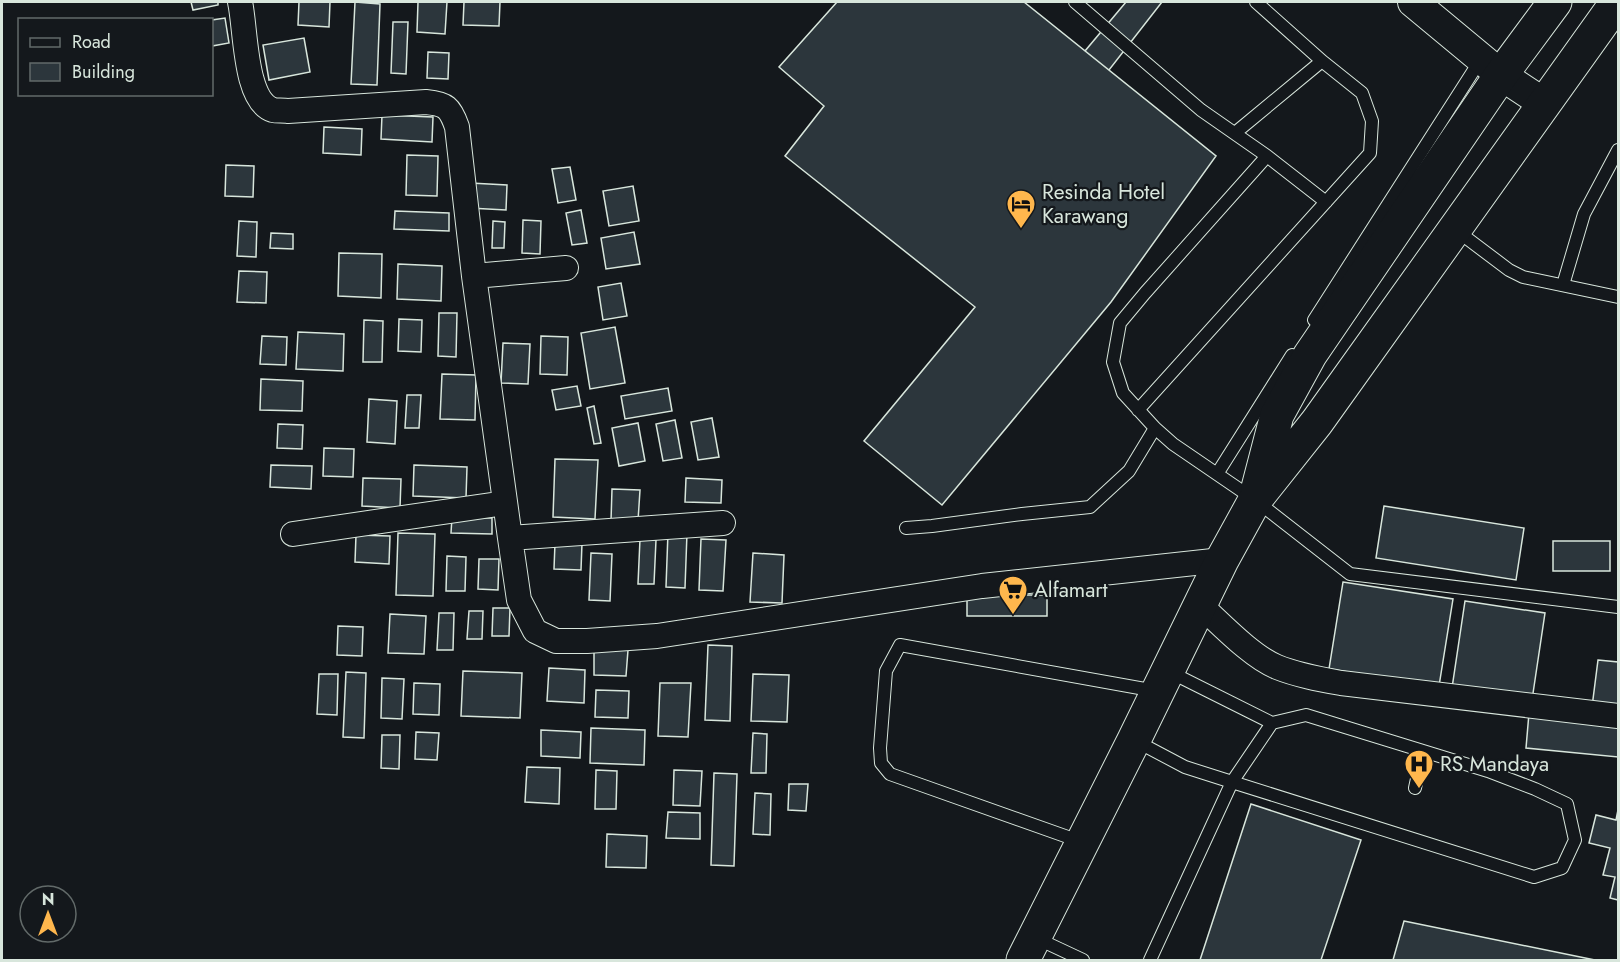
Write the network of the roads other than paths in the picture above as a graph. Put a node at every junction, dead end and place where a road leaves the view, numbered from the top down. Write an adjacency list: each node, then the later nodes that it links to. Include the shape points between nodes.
1 (240, 2): 16 (street, via 253,87 260,100 273,110 426,102 443,104 453,114)
2 (1075, 2): 10 (lane, via 1201,110)
3 (1256, 2): 7 (lane)
4 (1413, 2): 8 (street)
5 (1555, 2): 8 (main road)
6 (1617, 2): 9 (main road)
7 (1322, 61): 10 (lane); 13 (lane, via 1362,93 1372,121 1370,153)
8 (1491, 66): 9 (street); 21 (lane, via 1302,340); 22 (main road, via 1310,355 1277,415)
9 (1545, 104): 14 (main road)
10 (1235, 133): 12 (lane)
11 (1618, 150): 17 (lane, via 1584,214)
12 (1267, 156): 13 (lane); 19 (lane, via 1120,323 1113,362 1123,393)
13 (1326, 202): 19 (lane)
14 (1455, 229): 17 (lane, via 1509,270); 22 (main road, via 1317,422)
15 (566, 268): 16 (street)
16 (474, 276): 23 (street)
17 (1563, 285): 18 (lane)
18 (1618, 297)
19 (1138, 410): 20 (lane)
20 (1155, 428): 21 (lane); 25 (lane, via 1129,471 1090,507)
21 (1217, 474): 22 (lane)
22 (1255, 500): 28 (main road); 30 (lane, via 1350,574)
23 (505, 503): 26 (street); 27 (street)
24 (723, 523): 27 (street)
25 (906, 528)
26 (294, 534)
27 (510, 538): 28 (street, via 519,600 535,631 556,641 657,636 982,586)
28 (1222, 560): 29 (main road)
29 (1200, 605): 31 (main road); 32 (street, via 1256,654 1296,673 1341,683)
30 (1618, 607)
31 (1164, 681): 33 (lane); 34 (main road); 38 (lane, via 900,645 891,658 886,671 880,748 881,763 891,774)
32 (1618, 716)
33 (1272, 723): 35 (lane, via 1306,715); 36 (lane)
34 (1134, 741): 36 (lane, via 1185,767); 38 (main road)
35 (1423, 751): 36 (lane, via 1488,771 1567,804 1575,840 1562,868 1534,877); 37 (lane)
36 (1232, 782): 41 (lane)
37 (1415, 788)
38 (1083, 843): 39 (main road)
39 (1029, 949): 40 (lane)
40 (1083, 960)
41 (1150, 960)

